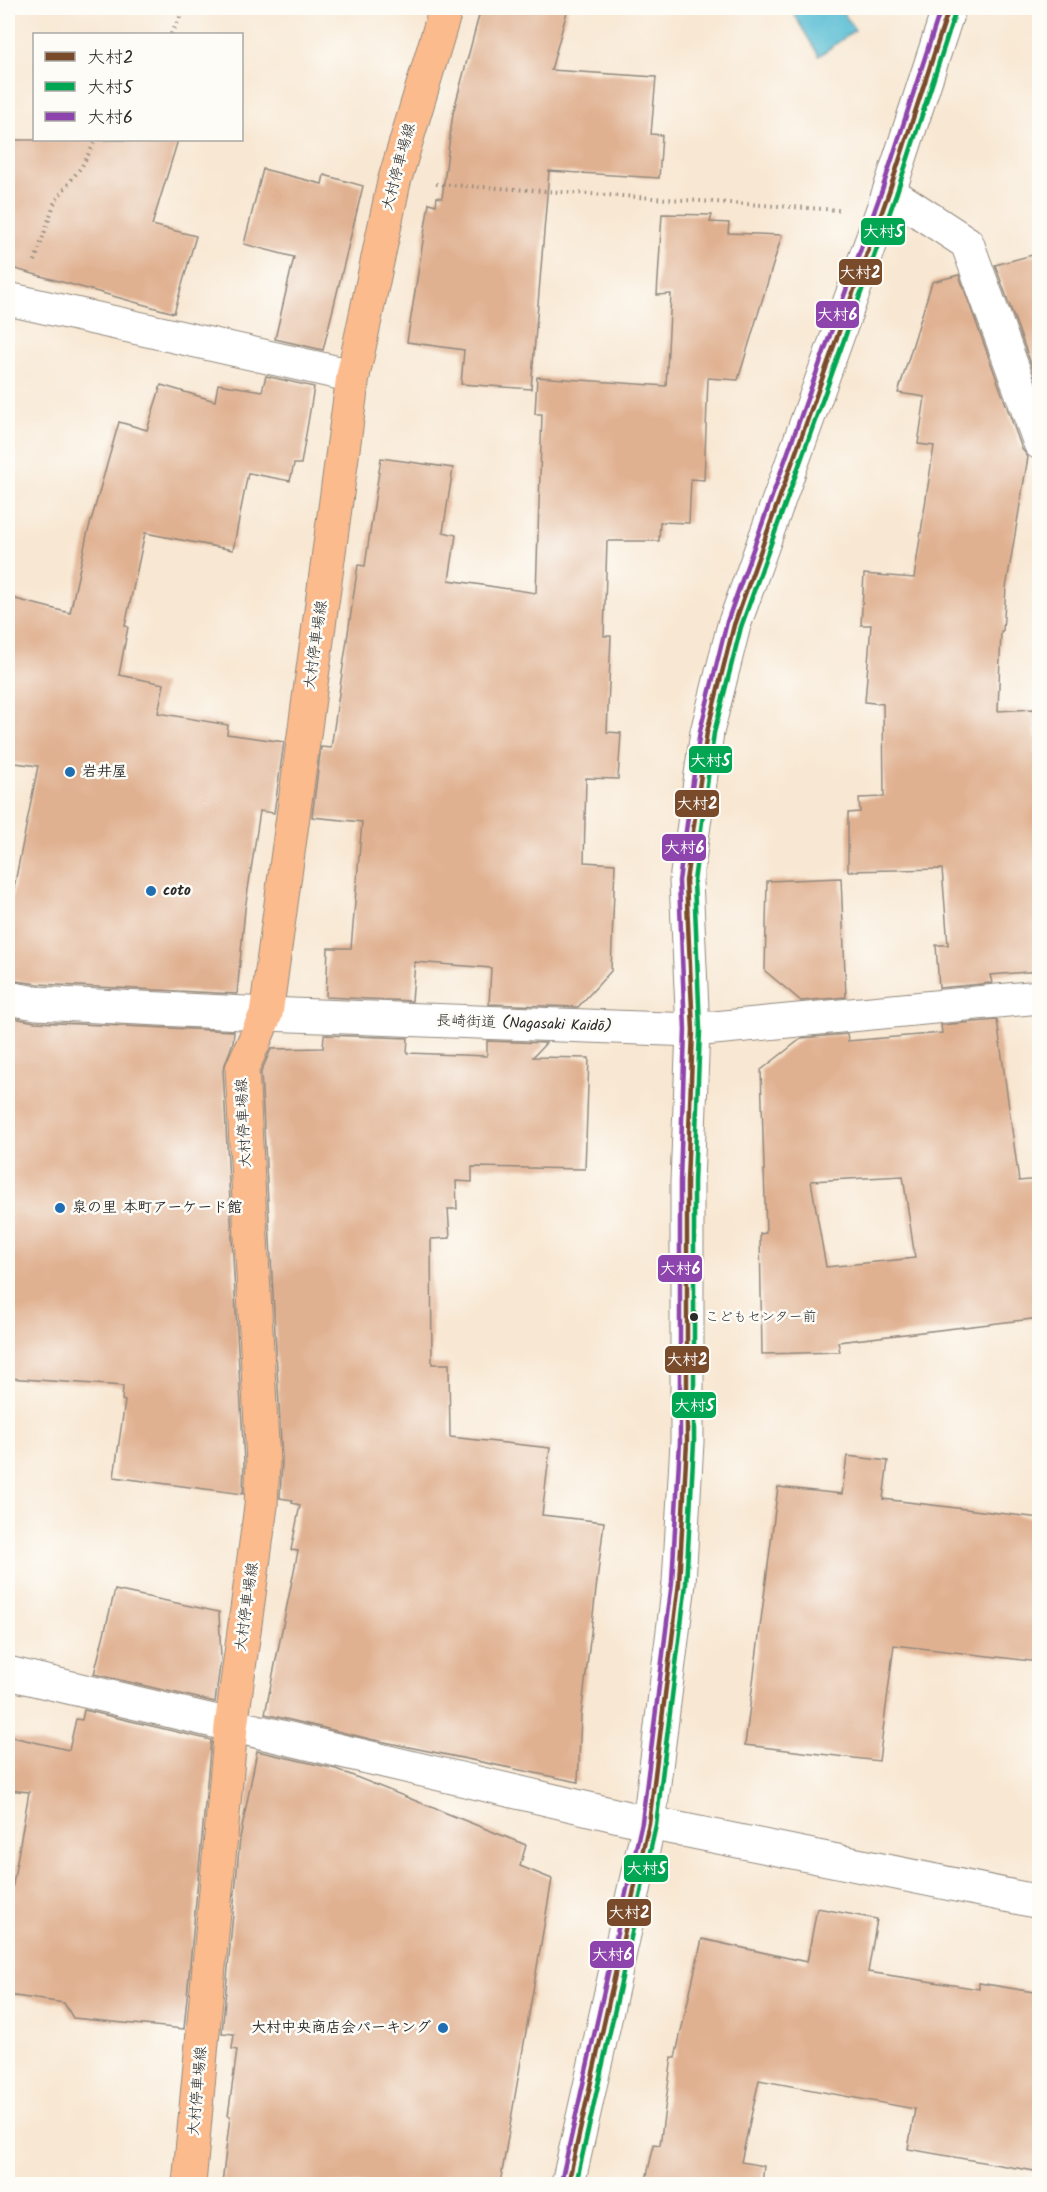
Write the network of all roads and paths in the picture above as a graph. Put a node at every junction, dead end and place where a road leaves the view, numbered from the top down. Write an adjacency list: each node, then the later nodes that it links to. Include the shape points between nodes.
1 (185, 8): 4 (path)
2 (446, 8): 6 (main road, 大村停車場線)
3 (949, 8): 7 (street)
4 (172, 33)
5 (95, 141): 8 (path, via 55,201)
6 (393, 182): 7 (path); 9 (main road, 大村停車場線)
7 (885, 202): 10 (street, via 967,243); 14 (street, via 734,625 707,732 686,881)
8 (15, 300): 9 (street)
9 (353, 376): 13 (main road, 大村停車場線)
10 (1040, 443)
11 (1040, 997): 14 (street, 長崎街道 (Nagasaki Kaidō))
12 (8, 998): 13 (street, 長崎街道 (Nagasaki Kaidō), via 36,1003)
13 (266, 1014): 14 (street, 長崎街道 (Nagasaki Kaidō)); 16 (main road, 大村停車場線, via 242,1069 263,1462 261,1506)
14 (693, 1030): 17 (street, via 687,1182 687,1442 678,1583)
15 (8, 1674): 16 (street)
16 (231, 1727): 17 (street); 19 (main road, 大村停車場線)
17 (649, 1823): 18 (street); 20 (street)
18 (1040, 1902)
19 (189, 2184)
20 (568, 2184)

